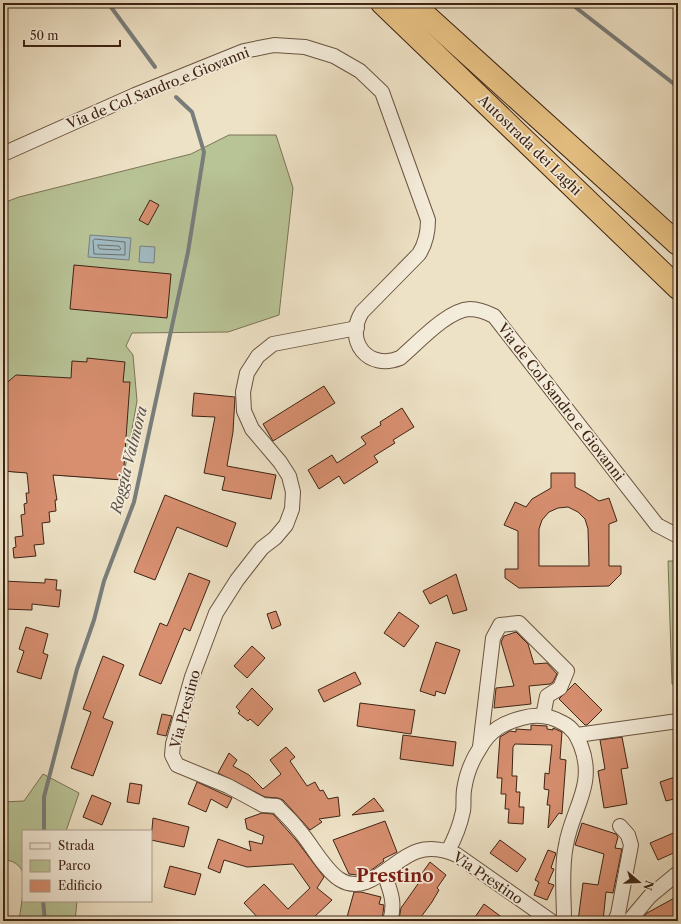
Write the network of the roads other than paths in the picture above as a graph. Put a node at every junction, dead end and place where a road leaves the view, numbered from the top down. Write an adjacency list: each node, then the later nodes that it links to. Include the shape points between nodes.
1 (382, 3): 5 (highway, Autostrada dei Laghi)
2 (412, 3): 4 (highway, Autostrada dei Laghi)
3 (3, 154): 6 (street, Via de Col Sandro e Giovanni, via 135,95 244,51 274,45 305,47 334,56 360,71 382,92 428,220 426,244 362,312 357,320)
4 (678, 244)
5 (678, 288)
6 (357, 328): 7 (street, Via de Col Sandro e Giovanni, via 356,338 365,354 382,362 400,358 458,311 477,310 494,316 657,525); 14 (street, Via Prestino, via 273,344 258,356 247,373 243,392 244,411 252,429 289,476 294,492 292,509 286,525 253,559 216,613 192,677 172,755 177,765 187,770 228,786 263,805 278,806 340,880 351,884 363,883)
7 (678, 536)
8 (543, 716): 10 (street, via 567,725); 11 (street, via 527,716 509,721 493,730); 11 (street, via 547,696 560,688 567,671 519,623 500,625 493,638)
9 (678, 721): 10 (street)
10 (577, 735): 18 (street, via 584,754 586,774 583,797 566,845)
11 (480, 748): 13 (street, via 470,768 464,790 463,810 456,836)
12 (620, 826): 19 (street, via 628,835 631,845)
13 (448, 851): 14 (street, Via Prestino, via 418,851); 17 (street, Via Prestino)
14 (384, 873): 16 (street, via 394,910)
15 (678, 873): 20 (street, via 650,896)
16 (390, 921)
17 (551, 921)
18 (564, 921)
19 (615, 921)
20 (629, 921)

